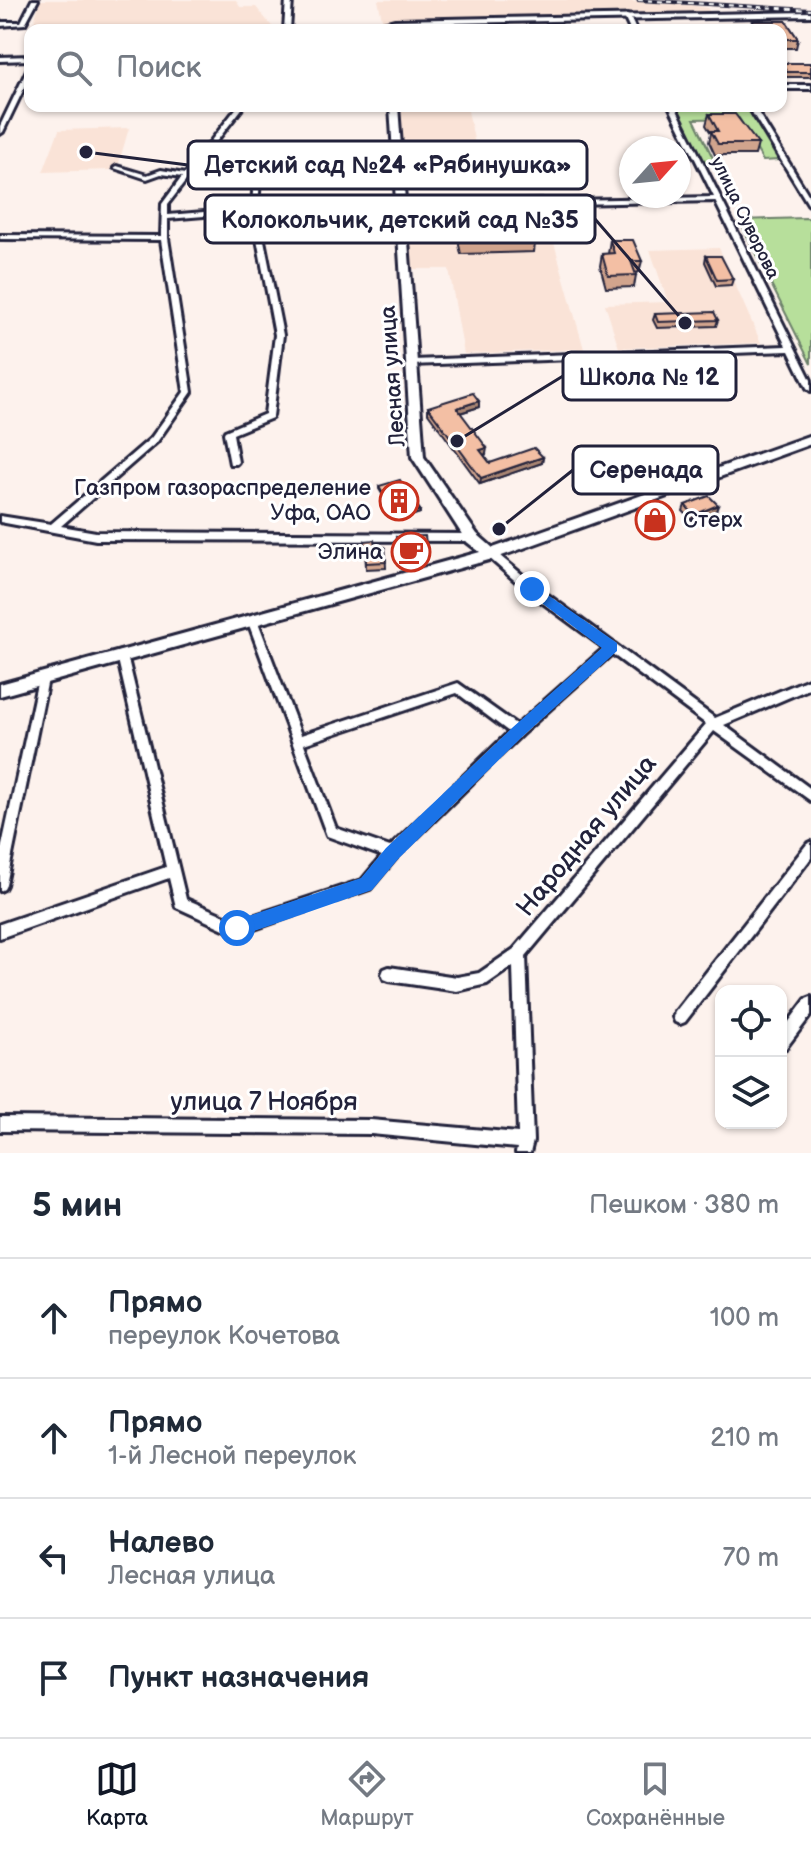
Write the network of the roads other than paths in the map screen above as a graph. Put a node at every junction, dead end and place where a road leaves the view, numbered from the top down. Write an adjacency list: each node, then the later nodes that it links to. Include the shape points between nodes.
1 (35, 0): 5 (street, via 23,23)
2 (289, 0): 6 (street)
3 (811, 14): 4 (main road)
4 (627, 17): 7 (main road); 8 (street)
5 (0, 24)
6 (287, 24)
7 (441, 24)
8 (630, 24)
9 (24, 58): 10 (main road)
10 (0, 59)
11 (24, 82): 18 (street)
12 (787, 87): 13 (street)
13 (811, 87)
14 (236, 112): 21 (street)
15 (394, 112): 26 (main road, Лесная улица)
16 (675, 112): 24 (street, улица Суворова)
17 (755, 112): 22 (street)
18 (0, 132)
19 (258, 160): 28 (street)
20 (117, 168): 21 (street, via 147,177 161,172)
21 (186, 176): 29 (street, via 165,204)
22 (798, 184): 23 (street); 25 (street)
23 (811, 184)
24 (717, 199): 26 (street); 32 (street, улица Суворова)
25 (811, 204)
26 (401, 205): 27 (street); 33 (main road, Лесная улица)
27 (328, 207)
28 (255, 210): 29 (street); 36 (street, via 279,335 269,416 228,433)
29 (164, 217): 31 (street)
30 (0, 237): 31 (street)
31 (164, 238): 38 (street, via 188,392 154,440)
32 (790, 348): 33 (street); 34 (street, улица Суворова)
33 (413, 363): 39 (main road, Лесная улица, via 418,457)
34 (811, 388)
35 (811, 439): 40 (main road)
36 (233, 462)
37 (0, 519): 38 (street)
38 (53, 528): 39 (street, via 96,536)
39 (472, 538): 40 (main road, Лесная улица)
40 (491, 554): 41 (main road); 42 (street, Лесная улица)
41 (253, 622): 43 (main road); 49 (street)
42 (612, 647): 47 (street, Лесная улица); 48 (street)
43 (122, 655): 44 (main road); 53 (street)
44 (43, 679): 46 (main road); 54 (street)
45 (811, 683): 47 (street, Народная улица)
46 (0, 690)
47 (713, 724): 50 (street, Лесная улица); 56 (street, Народная улица)
48 (517, 732): 49 (street, via 458,688); 52 (street)
49 (299, 741): 52 (street, via 331,832)
50 (811, 796)
51 (811, 848): 59 (street)
52 (392, 854): 53 (street, via 366,885 237,928 181,903)
53 (173, 871): 55 (street)
54 (0, 885)
55 (0, 931)
56 (519, 954): 57 (street, Народная улица, via 482,979 457,984); 62 (street)
57 (389, 974)
58 (811, 1004): 60 (street)
59 (680, 1017)
60 (787, 1035)
61 (0, 1124): 62 (street, улица 7 Ноября, via 371,1127)
62 (525, 1147)

